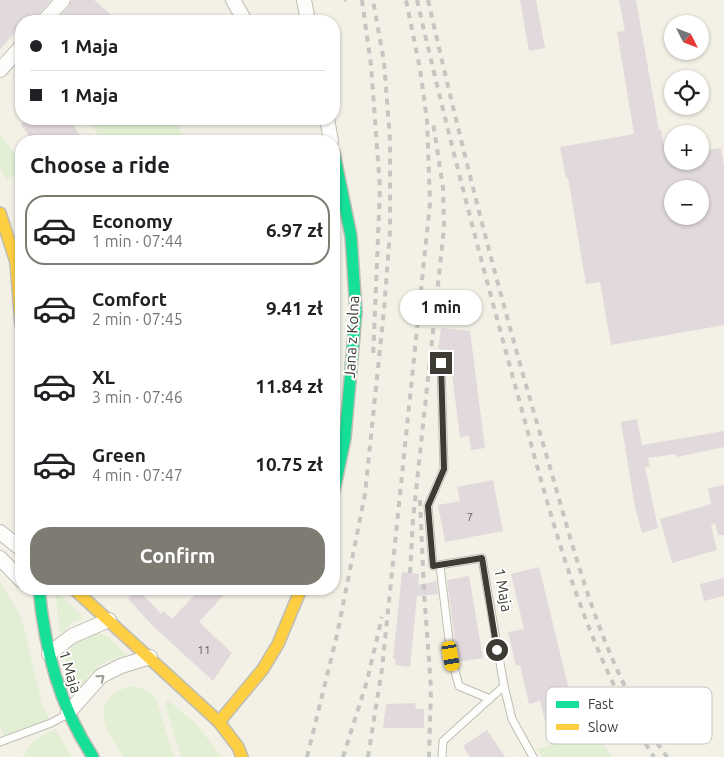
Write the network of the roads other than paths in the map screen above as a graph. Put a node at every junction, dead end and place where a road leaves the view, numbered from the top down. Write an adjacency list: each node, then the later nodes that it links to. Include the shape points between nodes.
1 (63, 0): 4 (street)
2 (233, 0): 5 (street)
3 (304, 0): 6 (street)
4 (49, 15)
5 (240, 15)
6 (307, 15)
7 (15, 53): 8 (street)
8 (1, 68)
9 (340, 182): 13 (street, Jana z Kolna, via 351,236 356,312)
10 (0, 213): 11 (street)
11 (15, 259)
12 (441, 363): 17 (lane, via 444,469 428,506 433,566)
13 (340, 463)
14 (0, 532): 15 (street)
15 (15, 544)
16 (0, 558): 18 (street)
17 (440, 566): 25 (lane, 1 Maja, via 482,558); 26 (lane, via 458,686)
18 (15, 574)
19 (37, 595): 23 (street, 1 Maja)
20 (82, 595): 22 (street)
21 (298, 595): 28 (street, via 278,644 263,669)
22 (109, 620): 23 (street, via 72,636); 24 (street)
23 (49, 654): 27 (street, 1 Maja)
24 (150, 657): 27 (street, one-way to 24, via 101,676); 28 (street)
25 (504, 686): 26 (lane); 33 (lane, 1 Maja, via 512,719)
26 (490, 699): 32 (lane, via 443,741)
27 (68, 713): 29 (lane, via 51,723); 30 (street, 1 Maja)
28 (219, 722): 31 (street)
29 (0, 742)
30 (93, 757)
31 (242, 757)
32 (442, 757)
33 (533, 757)

